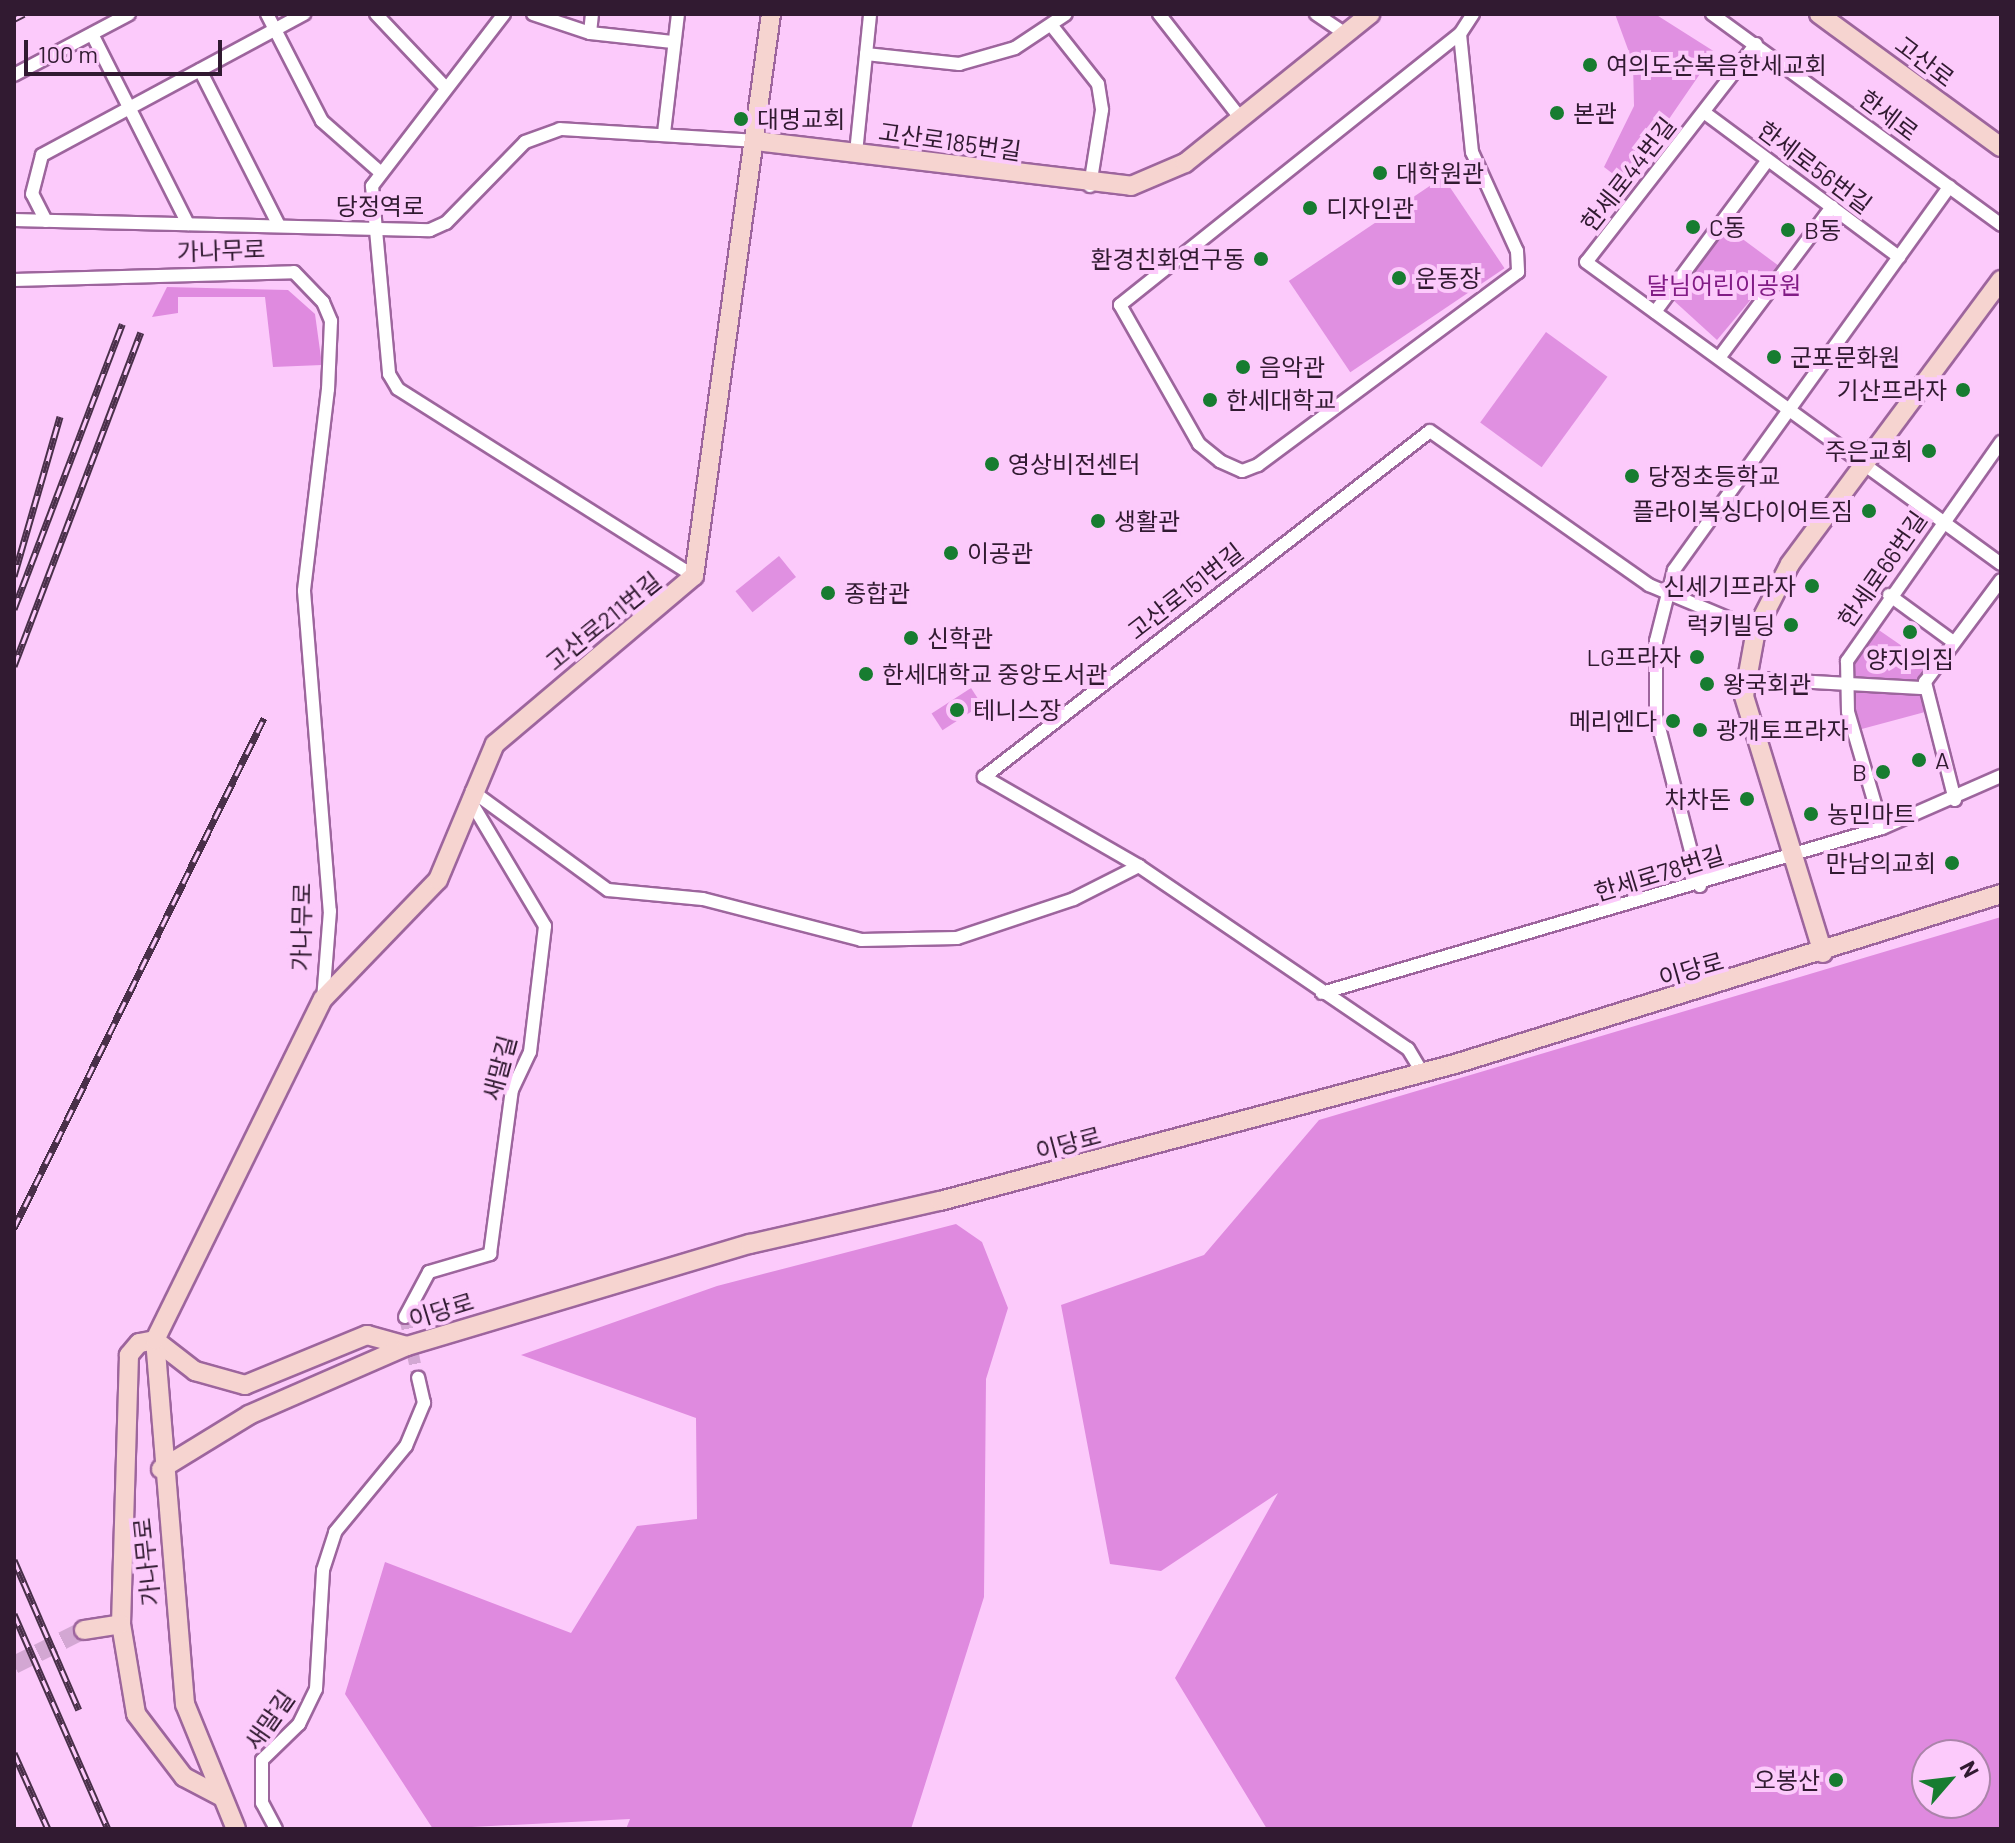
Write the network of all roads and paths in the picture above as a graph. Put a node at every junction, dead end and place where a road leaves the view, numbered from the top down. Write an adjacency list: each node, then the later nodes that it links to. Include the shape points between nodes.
1 (129, 14): 21 (street)
2 (267, 14): 19 (street)
3 (304, 14): 19 (street)
4 (376, 14): 29 (street)
5 (504, 14): 29 (street)
6 (533, 14): 20 (street)
7 (592, 14): 20 (street)
8 (678, 14): 24 (street)
9 (771, 14): 34 (street, 고산로211번길)
10 (870, 14): 26 (street)
11 (1066, 14): 18 (street)
12 (1159, 14): 32 (street)
13 (1316, 14): 22 (street)
14 (1370, 14): 22 (street, 고산로185번길)
15 (1473, 14): 23 (street)
16 (1712, 14): 25 (street, 한세로)
17 (1819, 14): 35 (street, 고산로)
18 (1052, 26): 26 (street, via 1015,48 959,64); 39 (street, via 1098,84 1102,110)
19 (275, 30): 27 (street); 38 (street, via 322,121)
20 (590, 33): 24 (street)
21 (92, 34): 28 (street); 30 (street)
22 (1346, 34): 32 (street, 고산로185번길)
23 (1460, 34): 23 (street, via 1120,305 1199,444 1220,461 1242,471 1258,465 1518,272 1517,251 1472,152)
24 (673, 42): 33 (street)
25 (1756, 44): 31 (street, 한세로44번길); 40 (street, 한세로)
26 (866, 54): 36 (street)
27 (200, 70): 30 (street); 46 (street)
28 (14, 75)
29 (445, 87): 38 (street)
30 (129, 108): 43 (street, via 42,155 32,194); 44 (street)
31 (1705, 113): 37 (street, 한세로56번길); 51 (street, 한세로44번길, via 1586,262)
32 (1241, 119): 39 (street, 고산로185번길, via 1170,171 1131,186)
33 (664, 133): 34 (street, 당정역로); 47 (street, 당정역로, via 560,129 525,142 446,223)
34 (756, 141): 36 (street, 고산로185번길); 58 (street, 고산로211번길)
35 (2001, 147)
36 (856, 153): 39 (street, 고산로185번길)
37 (1768, 160): 41 (street, 한세로56번길); 51 (street)
38 (379, 171): 47 (street)
39 (1090, 186)
40 (1949, 187): 45 (street, 한세로); 48 (street)
41 (1832, 207): 48 (street, 한세로56번길); 52 (street)
42 (14, 220): 43 (street, 당정역로)
43 (46, 221): 44 (street, 당정역로)
44 (188, 224): 46 (street, 당정역로)
45 (2001, 225)
46 (279, 226): 47 (street, 당정역로)
47 (374, 230): 58 (street, via 386,362 398,389)
48 (1899, 257): 53 (street)
49 (14, 280): 77 (street, 가나무로, via 294,272 323,302 331,321 328,389 304,591 330,911)
50 (2001, 280): 55 (street)
51 (1655, 312): 52 (street, 한세로44번길)
52 (1719, 358): 53 (street, 한세로44번길)
53 (1788, 408): 55 (street, 한세로44번길); 60 (street, via 1687,547)
54 (2001, 442): 56 (street, 한세로66번길)
55 (1864, 463): 56 (street, 한세로44번길); 62 (street, via 1790,564)
56 (1943, 521): 57 (street, 한세로44번길); 61 (street, 한세로66번길)
57 (2001, 564)
58 (694, 576): 68 (street, 고산로211번길, via 517,720 495,744)
59 (2001, 580): 63 (street)
60 (1665, 595): 62 (street, 고산로151번길); 72 (street, 고산로151번길, via 1430,431 984,777); 73 (street, via 1656,716)
61 (1889, 595): 63 (street); 65 (street, 한세로66번길, via 1850,653)
62 (1756, 630): 71 (street, via 1744,696)
63 (1952, 641): 66 (street)
64 (1761, 679): 65 (street)
65 (1845, 684): 66 (street); 70 (street, 한세로66번길)
66 (1924, 688): 69 (street)
67 (2001, 776): 69 (street, 한세로78번길)
68 (471, 796): 72 (street, via 608,890 703,899 861,940 957,938 1074,899); 77 (street, 고산로211번길, via 438,880); 79 (street, 새말길, via 545,926 530,1052 512,1090 490,1254 429,1272)
69 (1955, 800): 70 (street, 한세로78번길)
70 (1882, 828): 71 (street, 한세로78번길)
71 (1789, 856): 73 (street, 한세로78번길); 75 (street)
72 (1139, 866): 76 (street, 고산로151번길)
73 (1700, 886): 76 (street, 한세로78번길)
74 (2001, 894): 75 (street, 이당로)
75 (1823, 953): 78 (street, 이당로)
76 (1322, 993): 78 (street, 고산로151번길, via 1408,1049)
77 (323, 999): 80 (street, 가나무로)
78 (1422, 1072): 81 (street, 이당로, via 940,1201 750,1244)
79 (405, 1317)
80 (155, 1340): 81 (street, via 195,1371 245,1385 367,1335); 83 (street, 가나무로); 84 (street, via 139,1343 129,1355)
81 (407, 1346): 83 (street, 이당로, via 249,1415)
82 (418, 1378): 88 (street, 새말길, via 424,1403 406,1446 335,1532 323,1570 316,1689 299,1724 262,1760 262,1803)
83 (161, 1469): 86 (street, 가나무로, via 185,1704)
84 (121, 1624): 85 (street); 86 (street, via 136,1714 184,1777)
85 (84, 1630)
86 (220, 1796): 87 (street, 가나무로)
87 (236, 1829)
88 (276, 1829)

